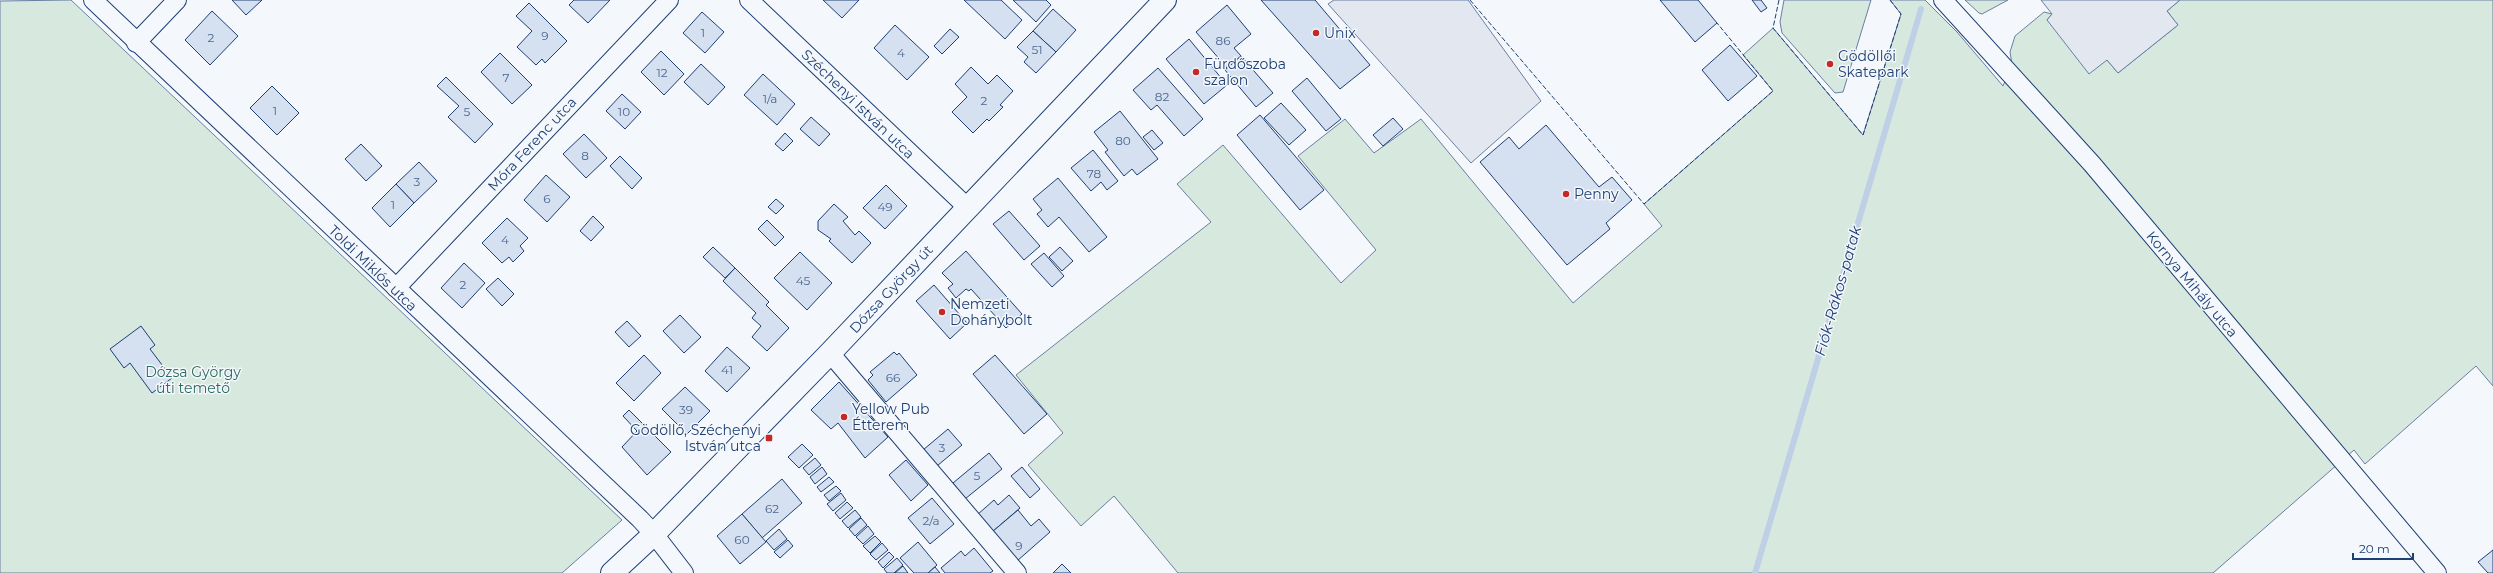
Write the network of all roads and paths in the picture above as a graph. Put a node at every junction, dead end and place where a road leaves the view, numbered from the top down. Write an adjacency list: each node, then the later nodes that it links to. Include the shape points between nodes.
1 (93, 0): 7 (street, Toldi Miklós utca)
2 (177, 0): 7 (street)
3 (669, 0): 9 (street, Móra Ferenc utca)
4 (749, 0): 8 (street, Széchenyi István utca)
5 (1165, 0): 8 (main road, Dózsa György út)
6 (1943, 0): 15 (street, Kornya Mihály utca, via 2092,164)
7 (136, 43): 9 (street, Toldi Miklós utca)
8 (968, 208): 10 (main road, Dózsa György út)
9 (396, 288): 11 (street, Toldi Miklós utca)
10 (830, 353): 11 (main road, Dózsa György út); 14 (street)
11 (654, 534): 12 (main road, Dózsa György út); 13 (street, Toldi Miklós utca)
12 (612, 573)
13 (684, 573)
14 (1017, 573)
15 (2436, 573)

